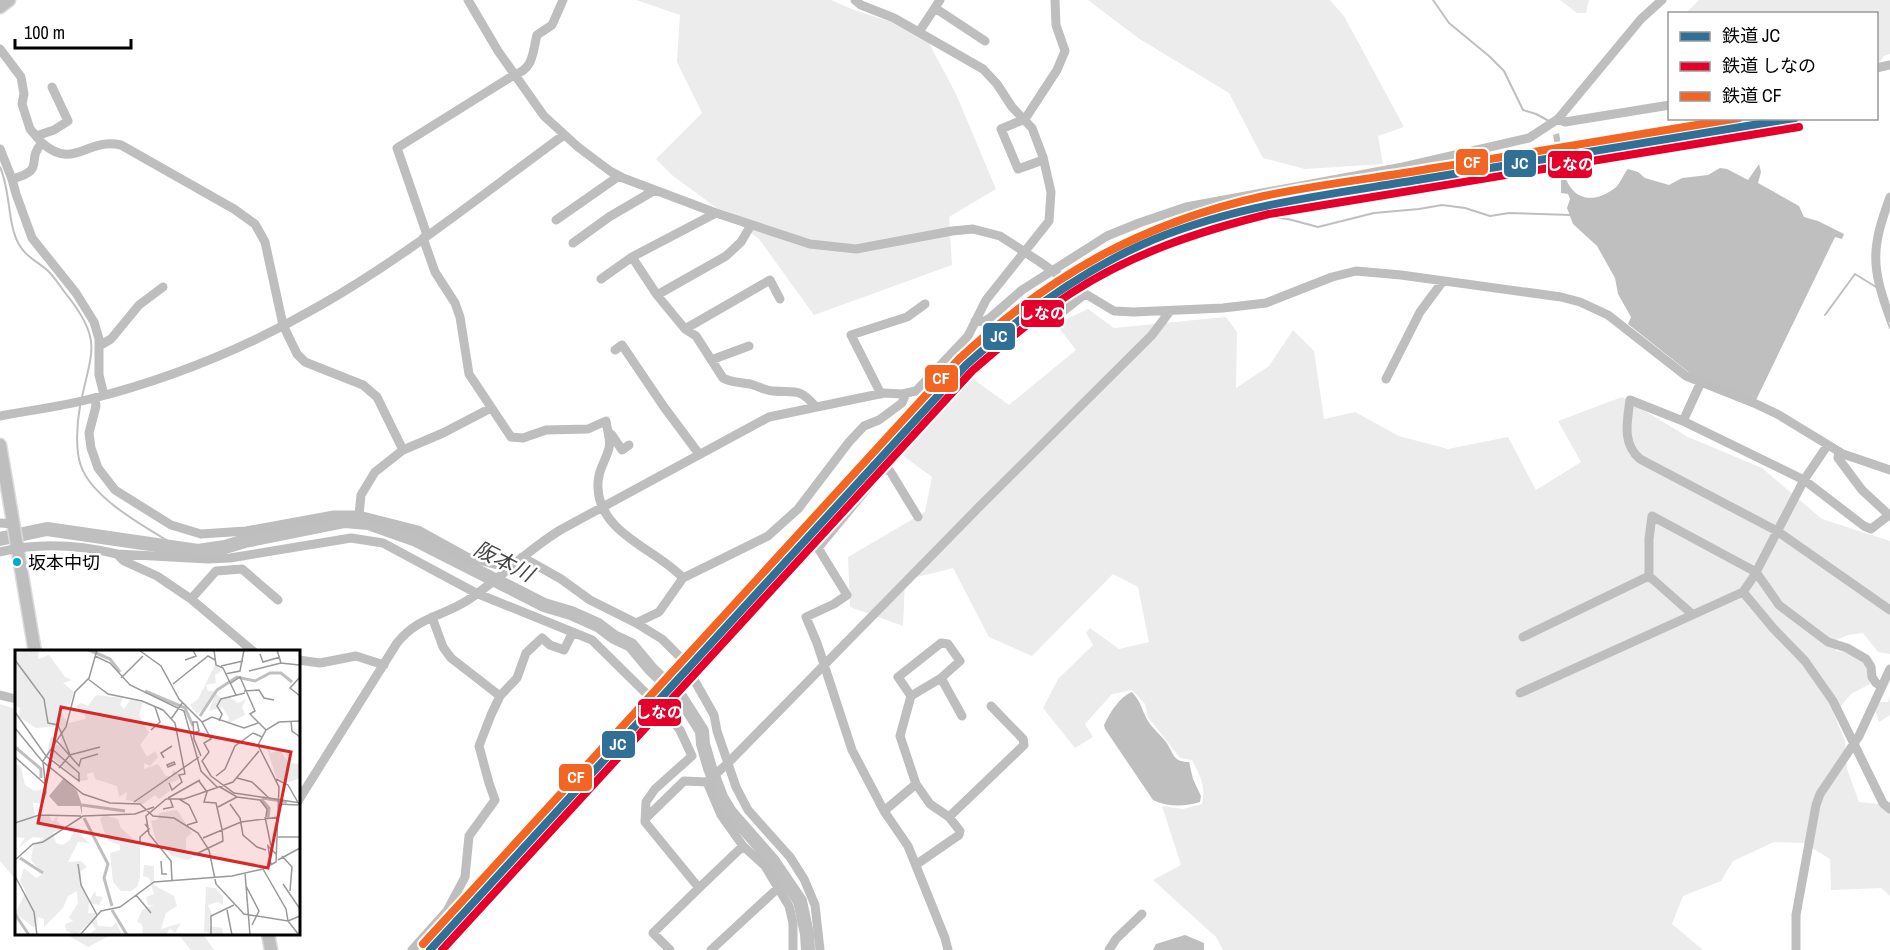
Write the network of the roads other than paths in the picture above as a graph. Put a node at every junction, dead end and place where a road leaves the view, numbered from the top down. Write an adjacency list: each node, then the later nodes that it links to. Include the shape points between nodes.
1 (9, 0): 8 (main road)
2 (468, 0): 12 (street)
3 (563, 0): 12 (street, via 552,25 537,35 531,63)
4 (855, 0): 9 (street)
5 (1054, 0): 15 (street, via 1056,25 1065,51)
6 (1662, 0): 16 (street, via 1641,19)
7 (937, 4): 9 (street); 10 (street)
8 (0, 7)
9 (919, 32): 15 (street, via 983,69)
10 (985, 41)
11 (0, 49): 18 (street, via 21,77 22,104 30,129)
12 (514, 75): 17 (street, via 544,116); 28 (street, via 397,148)
13 (52, 87): 18 (street, via 68,121)
14 (1668, 105): 16 (street, via 1565,122)
15 (1026, 119): 20 (street); 20 (street, via 1001,129 1018,169)
16 (1558, 119): 42 (street, via 1529,138 1473,152 1186,207 1139,223 1098,242 1022,290 990,318)
17 (564, 135): 21 (street); 28 (street)
18 (39, 139): 22 (street, via 33,170); 43 (street, via 53,152 68,155 110,143 121,145 255,224 265,242)
19 (0, 149): 22 (street)
20 (1044, 160): 30 (street, via 1050,192 1049,221)
21 (618, 176): 23 (street); 26 (street)
22 (12, 179): 45 (street, via 29,231 88,311)
23 (655, 190): 25 (street); 29 (street)
24 (1890, 197): 40 (street, via 1874,261)
25 (716, 213): 27 (street); 31 (street)
26 (556, 220)
27 (751, 225): 30 (street, via 810,244 846,249 973,230 1000,236); 36 (street, via 726,256)
28 (425, 236): 43 (street, via 352,286); 55 (street, via 435,272 460,317 469,374)
29 (573, 243)
30 (1024, 251): 35 (street, bridge); 42 (street, via 986,300)
31 (632, 257): 32 (street); 36 (street)
32 (601, 279)
33 (1443, 281): 39 (street, via 1356,272 1332,277 1266,303); 49 (street, via 1420,312); 50 (street, via 1580,302 1608,315 1686,375)
34 (163, 287): 45 (street, via 139,305)
35 (1082, 292): 39 (street, via 1114,311); 41 (street)
36 (657, 295): 44 (street)
37 (780, 299): 44 (street, via 770,280)
38 (925, 304): 52 (street, via 907,317 851,335)
39 (1170, 311): 95 (street, via 1152,335)
40 (1890, 318)
41 (1052, 320)
42 (975, 321): 51 (street, via 968,336 921,387)
43 (283, 325): 53 (street, via 204,361); 62 (street, via 304,362 363,385 377,397)
44 (684, 329): 48 (street, via 696,336)
45 (99, 346): 53 (street)
46 (749, 346): 48 (street)
47 (615, 350): 64 (street, via 622,345)
48 (711, 360): 54 (street, via 723,378 772,392 799,392)
49 (1386, 379)
50 (1701, 382): 57 (street); 61 (street, via 1762,407)
51 (906, 393): 52 (street); 80 (street, via 903,403 864,426 798,508 768,536)
52 (881, 394): 54 (street)
53 (96, 397): 56 (street); 68 (street, via 89,433 98,468 115,490 171,525 201,534)
54 (815, 406): 64 (street, via 769,417)
55 (491, 408): 58 (street, via 511,437 523,438 546,430 588,429 606,421); 62 (street)
56 (0, 416)
57 (1683, 421): 66 (street); 72 (street, via 1630,400 1627,427 1631,451)
58 (608, 432): 60 (street, via 622,450); 67 (street, via 609,449 598,476)
59 (0, 445): 71 (main road)
60 (629, 445)
61 (1827, 446): 63 (street); 66 (street)
62 (403, 450): 68 (street, via 375,472 361,495)
63 (1839, 452): 65 (street); 69 (street, via 1838,458 1862,490)
64 (699, 454): 67 (street)
65 (1890, 470)
66 (1804, 480): 69 (street, via 1871,529); 72 (street)
67 (602, 508): 76 (street, via 548,537); 80 (street, via 623,534)
68 (359, 515): 77 (street, via 418,530 467,557)
69 (1889, 515)
70 (918, 517): 95 (street, via 890,471 883,469 818,548 847,595 806,617)
71 (9, 524): 73 (main road)
72 (1777, 531): 78 (street); 85 (street)
73 (17, 544): 74 (street); 75 (street, via 58,545); 91 (main road)
74 (0, 552)
75 (117, 554): 81 (street, via 230,558 362,539 383,543); 83 (street)
76 (522, 557): 77 (street); 88 (street, via 590,600)
77 (506, 571): 81 (street)
78 (1756, 572): 79 (street, via 1652,516); 82 (street); 98 (street, via 1779,605 1828,642 1866,659 1872,677)
79 (1649, 576): 86 (street); 90 (street)
80 (683, 578): 88 (street, via 659,612)
81 (479, 591): 87 (street); 89 (street)
82 (1743, 592): 86 (street); 106 (street, via 1805,661 1833,701)
83 (191, 599): 84 (street, via 216,571 242,569); 92 (street)
84 (278, 600)
85 (1890, 610)
86 (1692, 614): 99 (street)
87 (432, 617): 94 (street, via 410,629); 101 (street, via 451,658)
88 (636, 623): 107 (street, via 662,639 687,667 714,715)
89 (573, 632): 101 (street, via 564,650 542,638 526,653 517,678); 114 (street, via 592,640 668,714 690,748 692,756 646,802)
90 (1523, 637)
91 (35, 650)
92 (253, 650)
93 (300, 660): 94 (street, via 320,663 356,656)
94 (384, 665): 110 (street)
95 (824, 665): 107 (street); 112 (street, via 852,750)
96 (1890, 669): 98 (street)
97 (941, 678): 102 (street); 102 (street, via 960,661 948,644 941,643 898,678); 105 (street)
98 (1881, 686): 106 (street)
99 (1520, 693)
100 (0, 695): 103 (street)
101 (500, 696): 122 (street, via 479,746 495,800 470,836 465,877 447,911)
102 (911, 696): 109 (street, via 900,736)
103 (15, 699)
104 (991, 706): 113 (street, via 1024,745)
105 (962, 716)
106 (1854, 743): 111 (street, via 1883,803); 129 (street, via 1816,805 1796,915)
107 (728, 763): 108 (street); 126 (street, via 748,810 804,879 816,905)
108 (707, 782): 114 (street, via 684,781); 115 (street, via 721,815)
109 (916, 784): 112 (street); 113 (street, via 930,804)
110 (300, 798)
111 (1890, 809)
112 (884, 811): 116 (street)
113 (949, 817): 116 (street, via 959,835)
114 (645, 819): 117 (street)
115 (743, 846): 117 (street); 118 (street, via 765,866)
116 (917, 864): 127 (street)
117 (699, 888): 123 (street, via 653,933)
118 (778, 888): 124 (street); 125 (street, via 789,906)
119 (1142, 914): 128 (street)
120 (268, 935): 121 (main road)
121 (272, 950)
122 (412, 950)
123 (670, 950)
124 (711, 950)
125 (793, 950)
126 (819, 950)
127 (948, 950)
128 (1109, 950)
129 (1796, 950)

